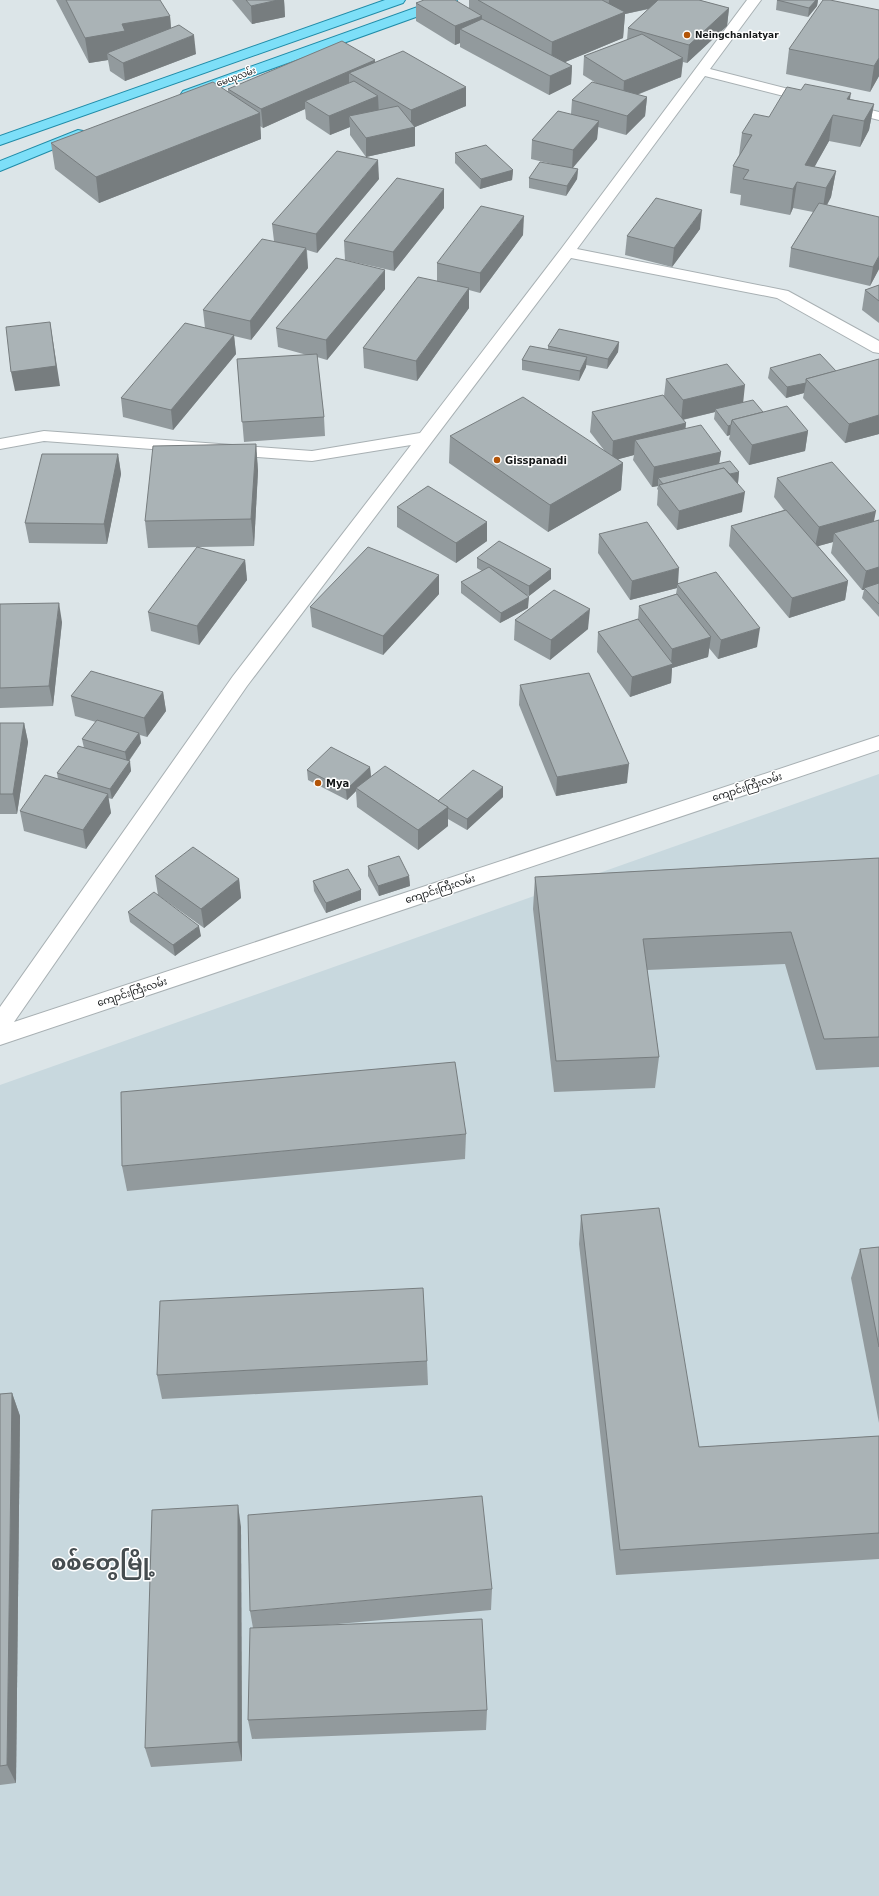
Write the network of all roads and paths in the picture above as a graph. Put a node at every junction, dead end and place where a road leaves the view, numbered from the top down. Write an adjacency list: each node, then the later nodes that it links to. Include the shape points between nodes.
1 (398, 0): 8 (main road, မေယုလမ်း)
2 (450, 0): 5 (main road, မေယုလမ်း)
3 (754, 0): 4 (street)
4 (702, 71): 6 (street); 10 (street)
5 (174, 99)
6 (879, 116)
7 (92, 129): 9 (main road)
8 (0, 141)
9 (0, 166)
10 (567, 252): 11 (street, via 782,294); 12 (street)
11 (879, 348)
12 (426, 437): 13 (street, via 312,456 44,436); 15 (street, via 240,682)
13 (0, 444)
14 (879, 743): 16 (street, ကျောင်းကြီးလမ်း)
15 (0, 1025)
16 (0, 1036)

